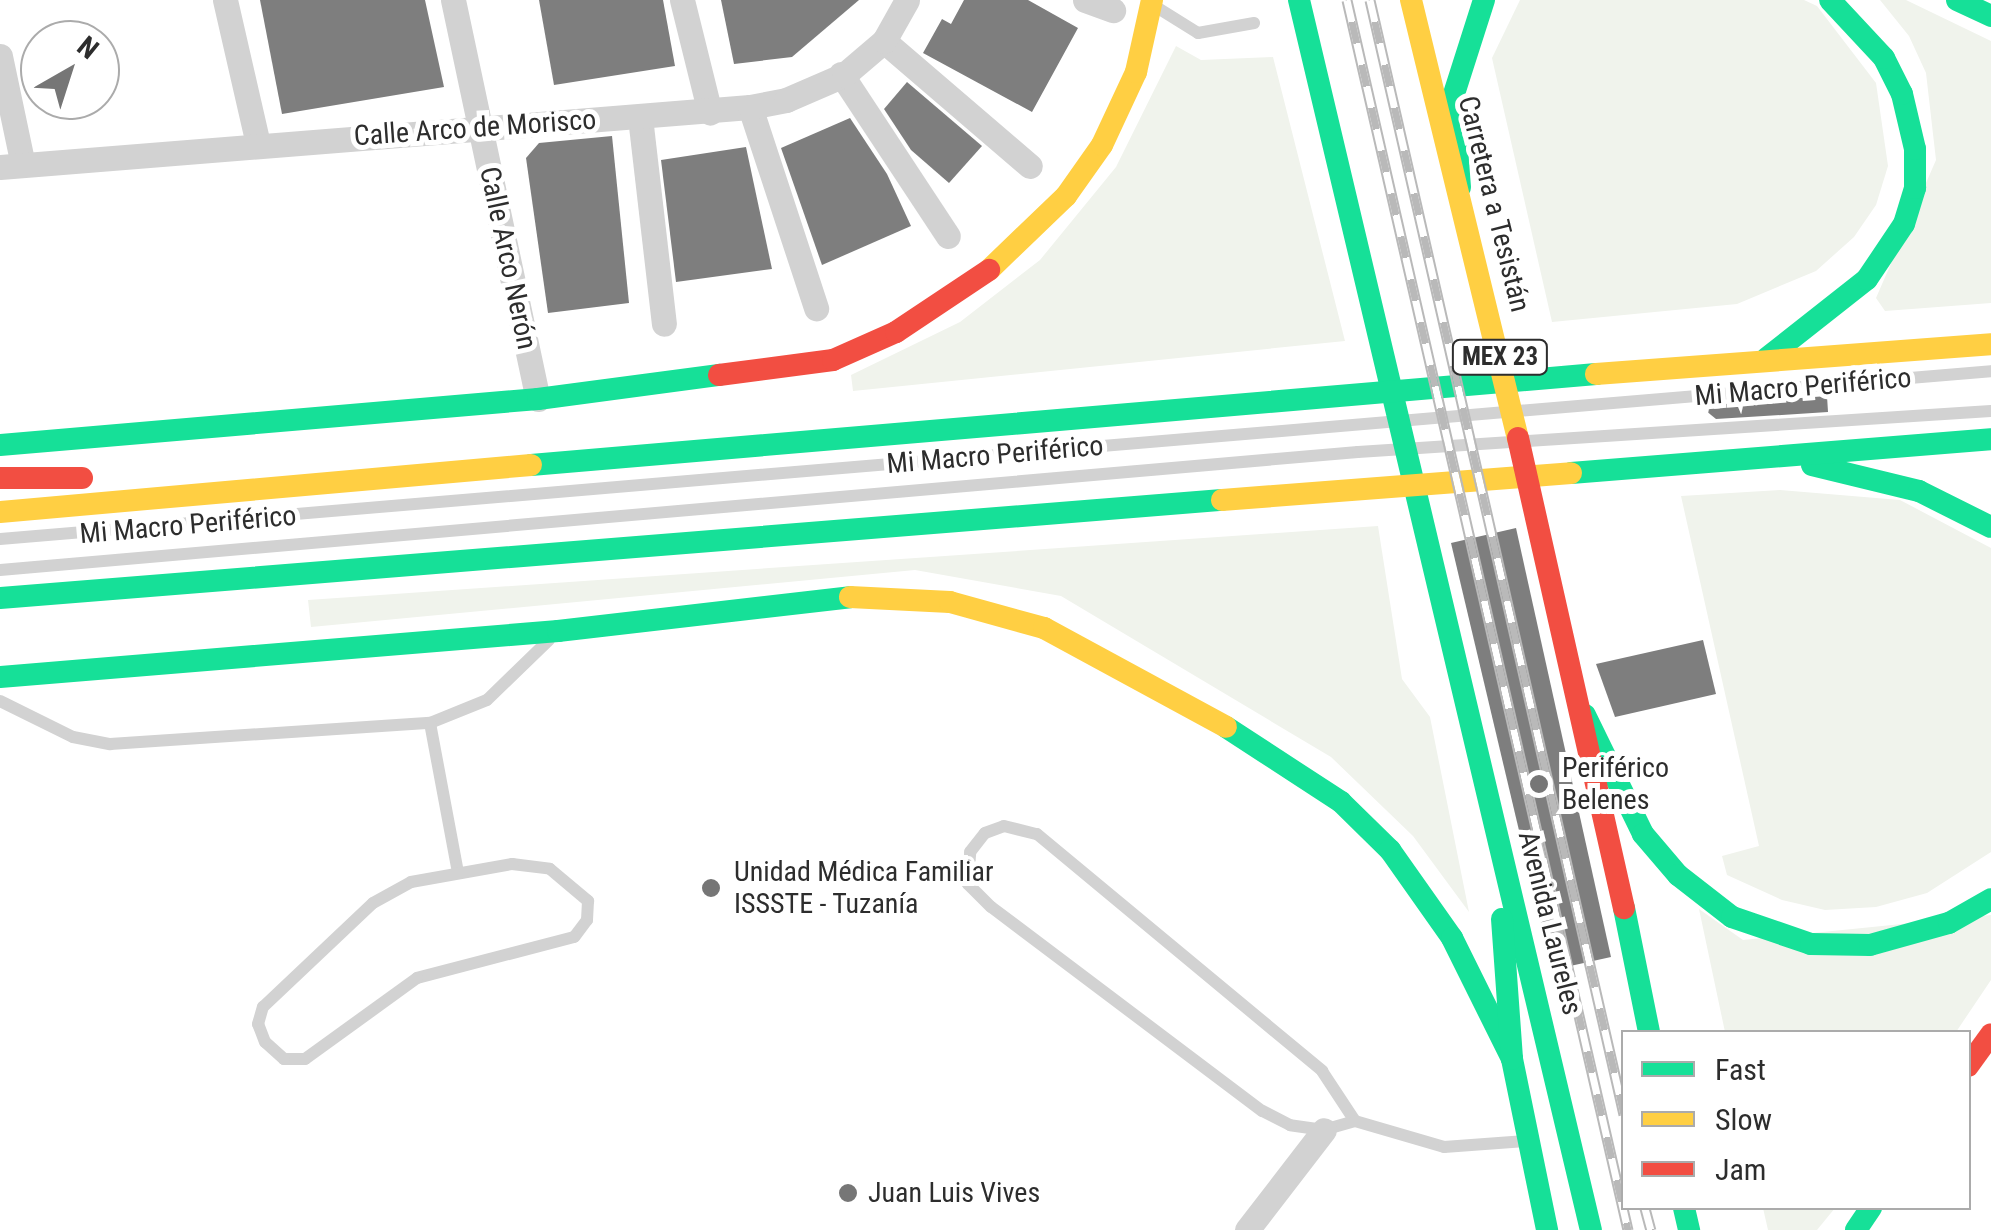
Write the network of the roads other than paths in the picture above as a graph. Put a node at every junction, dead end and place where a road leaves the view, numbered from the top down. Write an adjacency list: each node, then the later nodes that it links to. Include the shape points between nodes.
1 (226, 0): 22 (street)
2 (453, 0): 21 (street, Calle Arco Nerón)
3 (682, 0): 19 (street)
4 (907, 0): 15 (street, Calle Arco de Morisco)
5 (1085, 0): 12 (street)
6 (1299, 0): 51 (main road, Avenida Laureles)
7 (1411, 0): 25 (main road, Carretera a Tesistán / MEX 23)
8 (1484, 0): 25 (main road, via 1453,97)
9 (1830, 0): 30 (main road, via 1884,58 1902,94 1915,150 1914,188 1904,224 1868,279)
10 (1957, 0): 13 (main road)
11 (1152, 2): 14 (lane, via 1198,33); 32 (main road, via 1136,72 1102,145 1024,241 922,317 833,360)
12 (1113, 10)
13 (1991, 16)
14 (1254, 22)
15 (884, 41): 17 (street, Calle Arco de Morisco); 24 (street)
16 (0, 56): 23 (street)
17 (841, 74): 18 (street, Calle Arco de Morisco, via 786,100); 26 (street)
18 (750, 106): 19 (street, Calle Arco de Morisco); 27 (street)
19 (710, 113): 20 (street, Calle Arco de Morisco)
20 (640, 117): 21 (street, Calle Arco de Morisco); 28 (street)
21 (479, 126): 22 (street, Calle Arco de Morisco); 32 (street, Calle Arco Nerón)
22 (258, 144): 23 (street, Calle Arco de Morisco)
23 (12, 166)
24 (1030, 166)
25 (1460, 188): 49 (main road, Carretera a Tesistán / MEX 23)
26 (948, 236)
27 (816, 308)
28 (664, 324)
29 (1991, 344): 30 (main road)
30 (1764, 360): 38 (main road)
31 (1991, 371): 41 (lane, Mi Macro Periférico)
32 (538, 399): 35 (main road)
33 (1991, 411): 42 (lane, Mi Macro Periférico, via 1358,452)
34 (1991, 440): 36 (main road)
35 (0, 445)
36 (1771, 456): 40 (main road, via 1919,491); 43 (main road)
37 (0, 478): 38 (main road)
38 (354, 479): 39 (main road)
39 (0, 512)
40 (1991, 527)
41 (0, 540)
42 (0, 570)
43 (39, 594): 44 (main road); 45 (main road)
44 (0, 598)
45 (0, 606)
46 (558, 631): 47 (main road); 50 (lane, via 488,700); 56 (main road, via 865,595 950,602 1044,628 1188,703 1341,802 1390,850 1452,938)
47 (0, 677)
48 (0, 702): 50 (lane, via 72,737 110,744)
49 (1586, 715): 53 (main road, via 1643,834 1678,874 1732,917 1811,944 1870,944 1949,923); 54 (main road, MEX 23)
50 (430, 722): 52 (lane)
51 (1497, 836): 56 (main road); 63 (main road, Avenida Laureles)
52 (458, 872): 52 (lane, via 512,864 550,869 588,901 587,920 574,937 417,978 306,1059 284,1058 265,1042 258,1024 263,1007 373,903 411,882)
53 (1991, 899)
54 (1649, 1030)
55 (1991, 1034): 57 (main road)
56 (1512, 1059): 60 (main road)
57 (1971, 1062)
58 (1356, 1121): 59 (lane); 59 (lane, via 1322,1071 1037,834 1004,826 985,833 970,852 968,884 992,907 1262,1111 1290,1125); 60 (lane, via 1444,1148)
59 (1324, 1130): 61 (street)
60 (1530, 1140): 62 (main road)
61 (1247, 1230)
62 (1548, 1230)
63 (1591, 1230)

